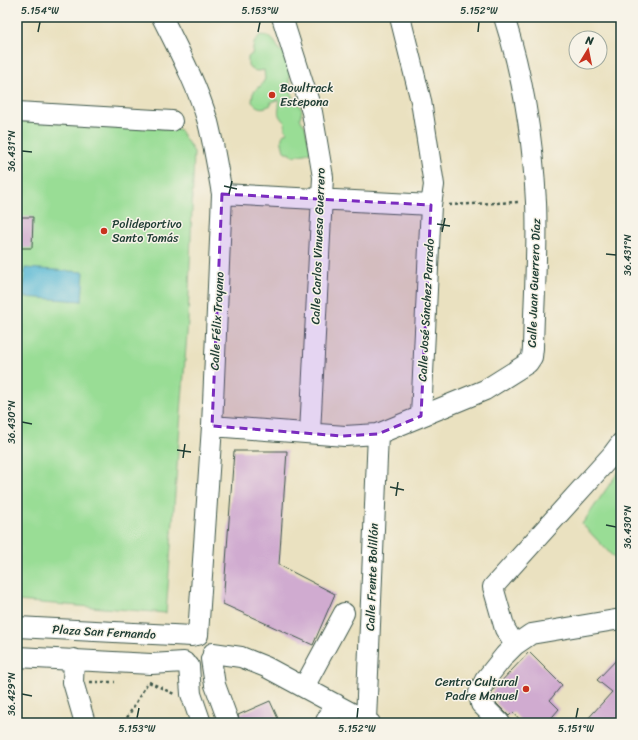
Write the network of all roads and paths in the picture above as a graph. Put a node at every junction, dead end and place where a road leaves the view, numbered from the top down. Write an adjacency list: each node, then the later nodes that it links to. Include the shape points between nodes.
1 (162, 17): 7 (street, Calle Félix Troyano, via 188,69 207,120)
2 (282, 17): 8 (street, Calle Carlos Vinuesa Guerrero, via 312,112 323,177)
3 (400, 17): 10 (street, Calle José Sánchez Parrado, via 421,101 434,184)
4 (504, 17): 9 (street, Calle Juan Guerrero Díaz, via 525,105 533,155)
5 (17, 112): 6 (street)
6 (172, 121)
7 (222, 194): 8 (street); 12 (street, Calle Félix Troyano)
8 (321, 199): 10 (street); 13 (street, Calle Carlos Vinuesa Guerrero)
9 (536, 202): 10 (path); 11 (street, Calle Juan Guerrero Díaz, via 532,357 528,363 485,390)
10 (431, 205): 11 (street, Calle José Sánchez Parrado)
11 (421, 416): 14 (street, Calle Juan Guerrero Díaz)
12 (212, 426): 13 (street, Calle Juan Guerrero Díaz); 19 (street, Calle Félix Troyano)
13 (310, 433): 14 (street, Calle Juan Guerrero Díaz, via 345,436)
14 (378, 434): 30 (street, Calle Frente Bolillón)
15 (621, 443): 20 (street, via 493,586 505,629)
16 (344, 613): 28 (street)
17 (621, 619): 20 (street, via 531,634)
18 (17, 628): 19 (street, Plaza San Fernando)
19 (195, 636): 21 (street, via 204,637 209,641 213,647); 24 (street, via 186,639 180,650 181,657)
20 (515, 645): 36 (street, via 485,680 479,693 481,704)
21 (212, 656): 24 (street, via 208,664 202,667 195,668); 28 (street, via 241,657); 34 (street, via 215,685)
22 (17, 657): 23 (street)
23 (74, 659): 24 (street); 25 (street)
24 (187, 664): 33 (street, via 191,694)
25 (73, 682): 26 (path); 31 (street)
26 (118, 682)
27 (140, 682): 32 (path, via 148,682)
28 (304, 687): 29 (street)
29 (336, 704): 30 (street); 35 (street)
30 (368, 721)
31 (85, 723)
32 (124, 723)
33 (202, 723)
34 (229, 723)
35 (326, 723)
36 (500, 723)

